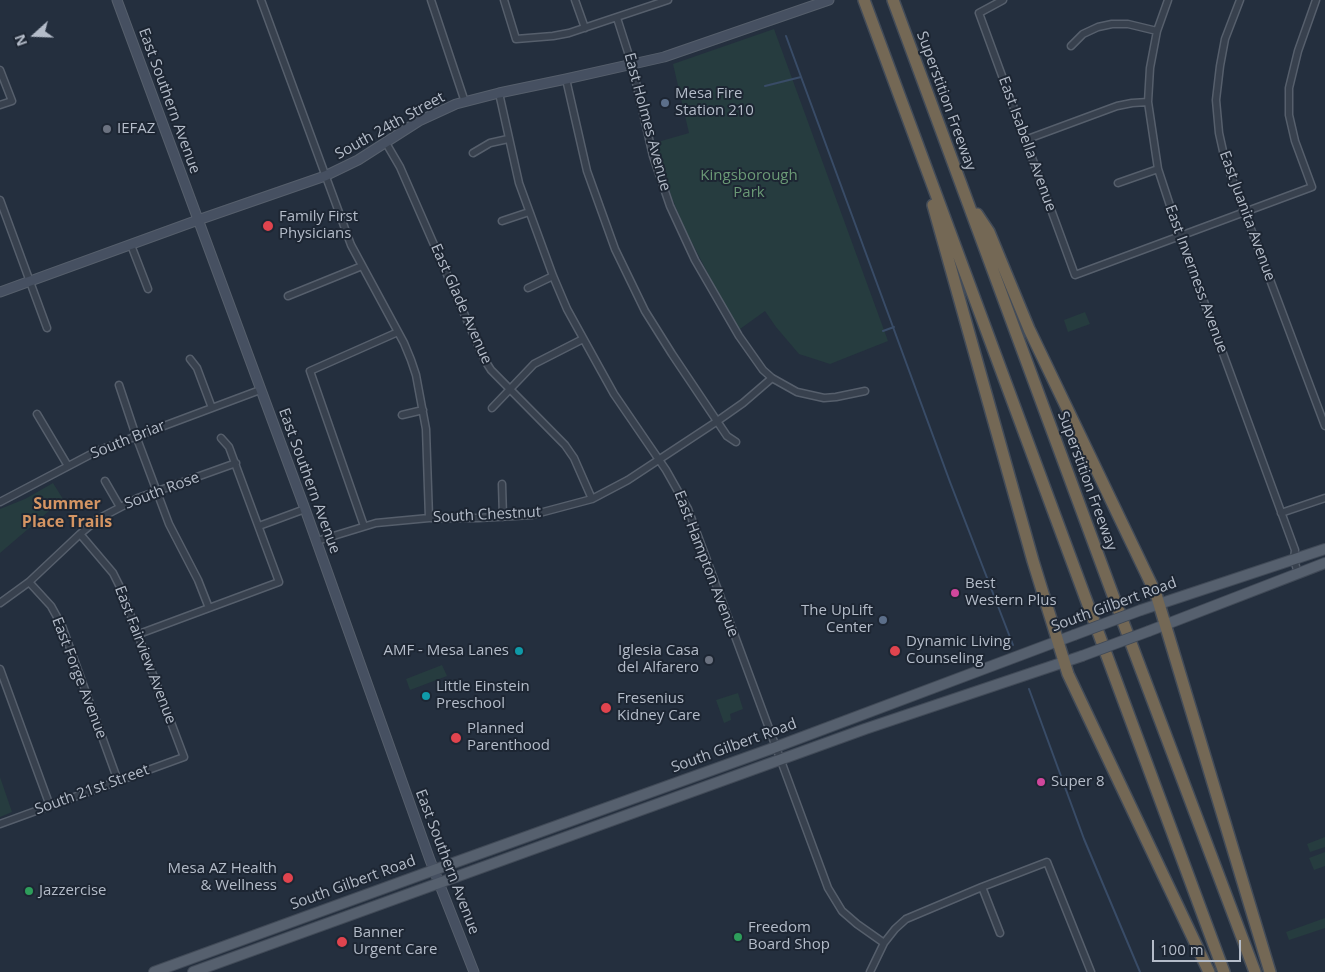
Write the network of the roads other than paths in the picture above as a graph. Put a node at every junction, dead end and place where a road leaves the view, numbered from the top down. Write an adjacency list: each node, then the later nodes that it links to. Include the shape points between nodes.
1 (116, 0): 38 (main road, East Southern Avenue)
2 (260, 0): 32 (street)
3 (431, 0): 23 (street)
4 (504, 0): 16 (street, via 516,38 554,36)
5 (575, 0): 16 (street)
6 (668, 0): 14 (street)
7 (829, 0): 19 (main road, South 24th Street, via 686,50)
8 (864, 0): 26 (highway)
9 (893, 0): 34 (highway, Superstition Freeway)
10 (1003, 0): 28 (street, East Isabella Avenue, via 978,13)
11 (1168, 0): 17 (street, East Inverness Avenue)
12 (1240, 0): 37 (street, East Juanita Avenue, via 1225,39 1216,100 1225,160)
13 (1316, 0): 37 (street, via 1289,88 1289,115 1295,141 1312,187)
14 (653, 3): 15 (street)
15 (617, 18): 16 (street); 19 (street, East Holmes Avenue)
16 (585, 28)
17 (1157, 31): 18 (street, via 1112,24 1083,34); 24 (street, East Inverness Avenue)
18 (1071, 46)
19 (632, 65): 21 (main road, South 24th Street); 53 (street, East Holmes Avenue, via 653,156 683,236 734,328)
20 (0, 70): 25 (street, via 12,101)
21 (566, 79): 22 (main road, South 24th Street); 63 (street, via 587,171 615,250 645,310)
22 (499, 93): 23 (main road, South 24th Street); 27 (street, East Hampton Avenue)
23 (466, 102): 29 (main road, South 24th Street, via 419,121)
24 (1148, 102): 28 (street, via 1117,106); 31 (street, East Inverness Avenue)
25 (0, 105)
26 (910, 124): 97 (highway); 119 (highway)
27 (508, 139): 30 (street, via 490,143); 36 (street, East Hampton Avenue)
28 (1025, 140): 40 (street, East Isabella Avenue, via 1075,275)
29 (386, 143): 32 (main road, South 24th Street); 56 (street, East Glade Avenue, via 400,167 484,359)
30 (473, 153)
31 (1158, 169): 33 (street); 40 (street, East Inverness Avenue)
32 (325, 176): 38 (main road, South 24th Street); 42 (street)
33 (1118, 183)
34 (966, 198): 93 (highway, via 989,232 1029,329); 120 (highway, Superstition Freeway)
35 (0, 200): 44 (street)
36 (529, 212): 39 (street); 43 (street, East Hampton Avenue)
37 (1245, 212): 40 (street); 64 (street, East Juanita Avenue)
38 (198, 220): 41 (main road, South 24th Street); 55 (main road, East Southern Avenue)
39 (502, 220)
40 (1180, 236): 79 (street, East Inverness Avenue)
41 (132, 244): 44 (main road, South 24th Street); 46 (street)
42 (362, 266): 48 (street); 50 (street)
43 (553, 276): 45 (street); 51 (street, East Hampton Avenue)
44 (30, 282): 47 (main road, South 24th Street); 49 (street)
45 (528, 288)
46 (148, 289)
47 (0, 292)
48 (288, 296)
49 (47, 328)
50 (398, 332): 60 (street, via 410,360); 83 (street, via 310,371)
51 (583, 338): 56 (street, via 534,364); 68 (street, East Hampton Avenue, via 614,394)
52 (190, 360): 58 (street, via 197,368)
53 (772, 378): 57 (street, via 797,392 824,398); 63 (street, South Chestnut)
54 (119, 385): 65 (street)
55 (260, 390): 58 (street, South Briar); 78 (main road, East Southern Avenue)
56 (509, 390): 59 (street); 74 (street, East Glade Avenue, via 565,445)
57 (865, 391)
58 (212, 408): 65 (street, South Briar)
59 (492, 408)
60 (423, 410): 62 (street); 81 (street, via 428,450)
61 (37, 414): 70 (street)
62 (402, 415)
63 (716, 422): 67 (street, via 726,436); 68 (street, South Chestnut)
64 (1325, 426)
65 (136, 436): 70 (street, South Briar); 73 (street)
66 (221, 438): 69 (street, via 229,446)
67 (736, 442)
68 (659, 460): 74 (street, South Chestnut); 100 (street, East Hampton Avenue, via 691,517)
69 (236, 463): 73 (street, South Rose); 82 (street)
70 (68, 466): 76 (street, South Briar)
71 (105, 481): 77 (street)
72 (502, 484): 80 (street)
73 (156, 492): 77 (street, South Rose); 94 (street)
74 (592, 498): 80 (street, South Chestnut, via 532,515)
75 (1325, 498): 79 (street)
76 (0, 502)
77 (120, 507): 84 (street, South Rose)
78 (305, 509): 82 (street); 85 (main road, East Southern Avenue)
79 (1281, 512): 87 (street, East Inverness Avenue)
80 (504, 517): 81 (street, South Chestnut)
81 (429, 518): 83 (street, South Chestnut)
82 (259, 526): 94 (street, via 279,582)
83 (364, 526): 85 (street, South Chestnut)
84 (80, 534): 91 (street, South Rose); 96 (street, East Fairview Avenue, via 113,573)
85 (316, 541): 106 (main road, East Southern Avenue)
86 (1325, 549): 87 (main road, South Gilbert Road)
87 (1297, 556): 89 (street, East Inverness Avenue); 90 (street, East Inverness Avenue); 93 (main road, South Gilbert Road)
88 (1325, 563): 89 (main road, South Gilbert Road)
89 (1309, 569): 90 (main road, South Gilbert Road)
90 (1298, 574): 95 (main road, South Gilbert Road)
91 (29, 582): 92 (street, South Rose); 103 (street, East Forge Avenue, via 51,606 62,626)
92 (0, 603)
93 (1159, 604): 95 (highway); 97 (main road, South Gilbert Road, bridge)
94 (209, 608): 96 (street)
95 (1166, 625): 98 (main road, South Gilbert Road, bridge); 121 (highway)
96 (139, 634): 101 (street, East Fairview Avenue)
97 (1057, 641): 98 (highway); 100 (main road, South Gilbert Road)
98 (1064, 662): 102 (main road, South Gilbert Road); 118 (highway)
99 (0, 669): 104 (street)
100 (776, 748): 102 (street, East Hampton Avenue); 106 (main road, South Gilbert Road)
101 (184, 757): 103 (street, South 21st Street)
102 (780, 759): 107 (main road, South Gilbert Road); 112 (street, East Hampton Avenue, via 833,899 850,919)
103 (118, 781): 104 (street, South 21st Street)
104 (50, 806): 105 (street, South 21st Street)
105 (0, 824)
106 (434, 870): 107 (main road, East Southern Avenue); 109 (main road, South Gilbert Road)
107 (439, 884): 111 (main road, South Gilbert Road); 115 (main road, East Southern Avenue)
108 (982, 887): 110 (street); 112 (street, via 906,919); 117 (street, via 1047,862)
109 (274, 928): 111 (main road); 113 (main road, South Gilbert Road)
110 (1000, 933)
111 (282, 940): 114 (main road, South Gilbert Road)
112 (884, 943): 116 (street)
113 (154, 972)
114 (193, 972)
115 (474, 972)
116 (870, 972)
117 (1090, 972)
118 (1209, 972)
119 (1224, 972)
120 (1255, 972)
121 (1270, 972)

